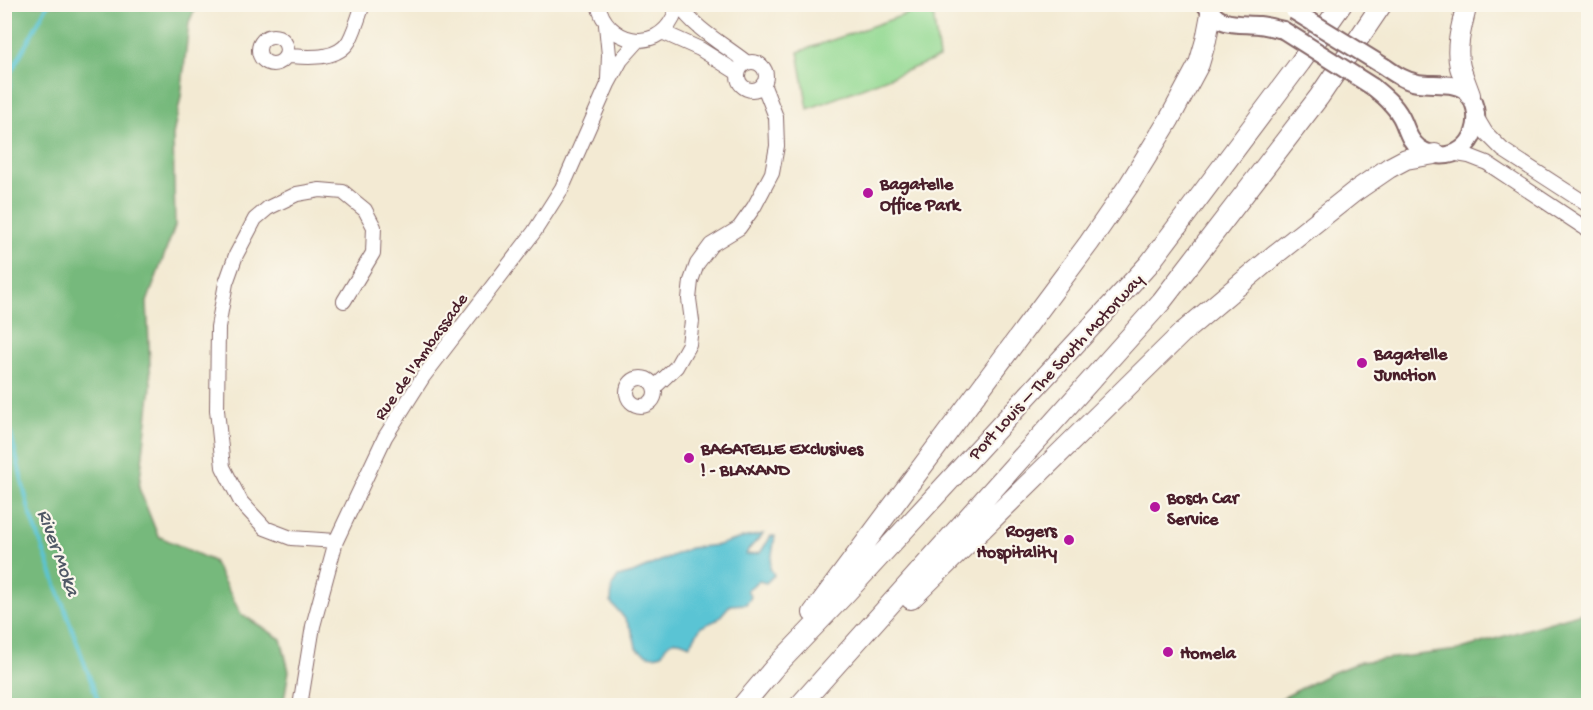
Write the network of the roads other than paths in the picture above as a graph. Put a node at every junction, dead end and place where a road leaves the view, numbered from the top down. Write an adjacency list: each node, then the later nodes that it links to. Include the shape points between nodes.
1 (363, 4): 12 (street, via 348,42 340,50 324,56)
2 (598, 4): 9 (street)
3 (677, 4): 10 (street, via 674,17); 13 (street)
4 (1342, 4): 24 (highway, Port Louis – The South Motorway, via 1149,264)
5 (1382, 4): 27 (highway, Port Louis – The South Motorway, via 1319,96 1161,302)
6 (1467, 4): 16 (highway, via 1458,51)
7 (1292, 8): 16 (main road, bridge, via 1398,76 1416,83 1453,86)
8 (1208, 9): 18 (main road, bridge, via 1226,23 1283,30 1373,87 1393,104 1417,146 1426,152); 24 (highway, via 1206,40 1199,64 1129,185)
9 (606, 25): 11 (street, via 615,34); 14 (street)
10 (662, 32): 11 (street); 13 (street)
11 (639, 40): 14 (street, Rue de l'Ambassade, via 621,60)
12 (287, 56)
13 (742, 68): 15 (street, via 755,62 763,67); 15 (street, via 739,82 746,89 755,90)
14 (608, 84): 23 (street, Rue de l'Ambassade, via 562,188 534,232 423,377 385,437)
15 (763, 84): 22 (street, via 776,117 777,146 772,173 739,228 711,245 697,264 689,299 689,344 676,367)
16 (1470, 95): 17 (main road)
17 (1478, 118): 18 (main road, via 1468,144); 19 (street, via 1503,150)
18 (1443, 154): 20 (street, via 1469,156 1487,163); 27 (highway, via 1406,159 1354,192 1182,333)
19 (1588, 205)
20 (1588, 230)
21 (344, 301): 23 (street, via 373,252 374,227 365,210 343,192 297,194 255,219 226,283 218,327 217,410 223,467 241,502 265,528 291,538)
22 (655, 387)
23 (336, 541): 25 (street, Rue de l'Ambassade, via 313,626)
24 (775, 667): 26 (highway, Port Louis – The South Motorway)
25 (300, 705)
26 (742, 705)
27 (801, 705)

